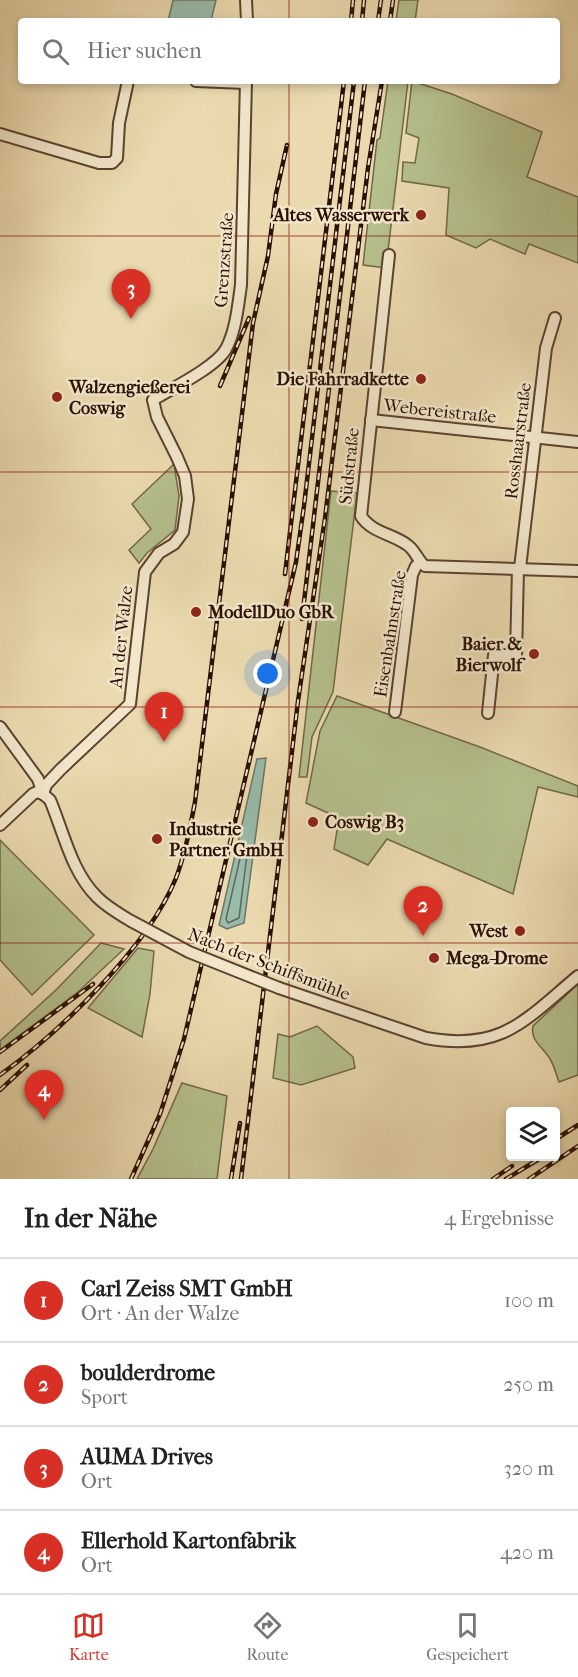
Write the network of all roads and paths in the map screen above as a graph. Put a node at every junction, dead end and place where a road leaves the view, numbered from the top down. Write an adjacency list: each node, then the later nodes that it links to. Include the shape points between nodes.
1 (246, 0): 2 (street)
2 (247, 18)
3 (127, 84): 5 (street, via 117,158 112,163 99,163)
4 (246, 84): 8 (street, Grenzstraße, via 241,285 230,339 217,360)
5 (0, 134)
6 (389, 255): 9 (street, Südstraße)
7 (555, 318): 10 (street, Rosshaarstraße, via 546,348)
8 (153, 400): 18 (street, An der Walze, via 185,476 188,499 183,532 145,572 130,704 60,770)
9 (371, 420): 10 (street, Webereistraße); 12 (street, Südstraße, via 361,516 370,526 408,545)
10 (534, 438): 11 (street, Webereistraße); 13 (street, Rosshaarstraße)
11 (578, 442)
12 (421, 562): 13 (street, via 440,567); 15 (street, Eisenbahnstraße, via 412,576)
13 (519, 568): 14 (street); 16 (street, Rosshaarstraße, via 516,655 494,655)
14 (578, 571)
15 (395, 712)
16 (488, 713)
17 (0, 727): 18 (street, Nach der Schiffsmühle, via 38,779)
18 (43, 794): 19 (street, via 33,794); 20 (street, Nach der Schiffsmühle, bridge, via 50,800 72,859 96,896 131,921 189,952 279,988 426,1038 471,1041 516,1028)
19 (0, 825)
20 (578, 976)

